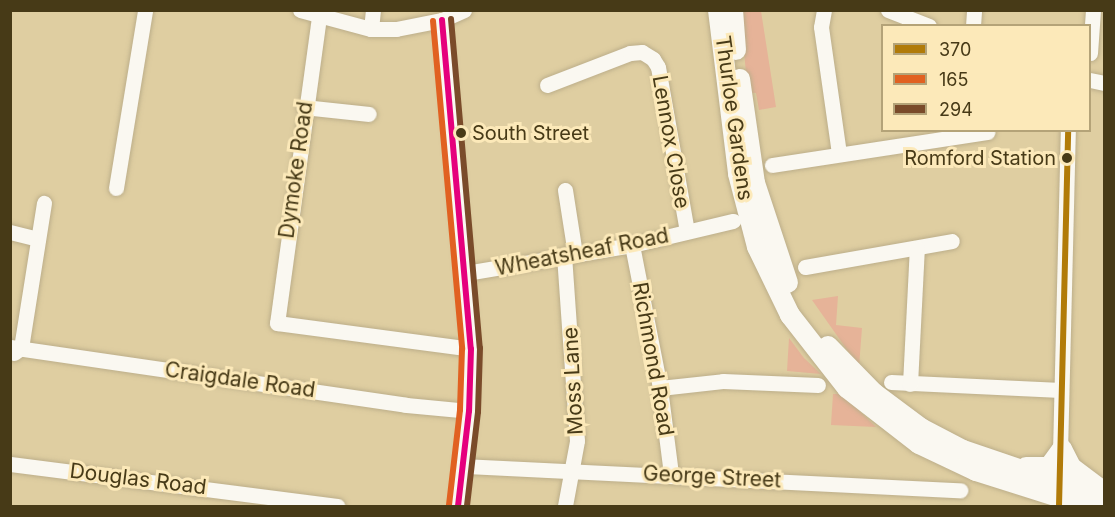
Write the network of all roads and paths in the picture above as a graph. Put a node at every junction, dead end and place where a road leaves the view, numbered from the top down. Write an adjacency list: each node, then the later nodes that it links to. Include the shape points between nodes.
1 (145, 10): 23 (street)
2 (300, 10): 10 (street)
3 (374, 10): 13 (street)
4 (464, 10): 11 (street)
5 (718, 10): 53 (main road, Thurloe Gardens, via 738,174 757,247 790,315 847,388 869,409 919,444)
6 (733, 10): 45 (main road, Thurloe Gardens, via 755,183 772,245 801,307 834,354 874,393 921,428 963,450)
7 (824, 10): 21 (street, via 821,27)
8 (888, 10): 12 (street)
9 (1093, 10): 14 (street)
10 (319, 17): 13 (street); 16 (street, Dymoke Road)
11 (442, 20): 13 (street, via 396,29); 35 (street)
12 (924, 24)
13 (371, 29)
14 (1091, 32)
15 (547, 85): 27 (street, Lennox Close, via 630,53 642,52 653,59 658,67)
16 (304, 107): 17 (street); 36 (street, Dymoke Road, via 277,323)
17 (369, 114)
18 (987, 132): 20 (street)
19 (1068, 132): 42 (street)
20 (943, 134): 21 (street)
21 (839, 153): 22 (street)
22 (772, 165)
23 (116, 188)
24 (565, 190): 33 (street, Moss Lane)
25 (44, 203): 29 (street)
26 (733, 221): 27 (street, Wheatsheaf Road)
27 (687, 231): 31 (street, Wheatsheaf Road)
28 (10, 232): 29 (street)
29 (38, 239): 37 (street)
30 (952, 241): 32 (street)
31 (632, 245): 33 (street, Wheatsheaf Road); 41 (street, Richmond Road)
32 (917, 248): 34 (street); 39 (street)
33 (570, 254): 35 (street, Wheatsheaf Road); 48 (street, Moss Lane, via 577,441)
34 (805, 267)
35 (466, 273): 36 (street)
36 (471, 349): 43 (street)
37 (14, 350): 43 (street, Craigdale Road)
38 (891, 382): 39 (street)
39 (910, 384): 42 (street)
40 (818, 385): 41 (street, via 723,381)
41 (660, 388): 49 (street, Richmond Road)
42 (1061, 390): 44 (street)
43 (469, 411): 47 (street)
44 (1062, 449): 45 (main road, via 1055,462 1040,470); 51 (main road, via 1071,467); 53 (street)
45 (1000, 463): 53 (main road, Thurloe Gardens)
46 (10, 464): 54 (street, Douglas Road)
47 (464, 466): 48 (street, George Street); 55 (street)
48 (573, 470): 49 (street, George Street); 56 (street, Moss Lane)
49 (671, 474): 50 (street, George Street)
50 (957, 485)
51 (1104, 492)
52 (1104, 498): 53 (main road)
53 (1055, 499): 57 (main road)
54 (337, 507)
55 (458, 507)
56 (565, 507)
57 (1087, 507)

